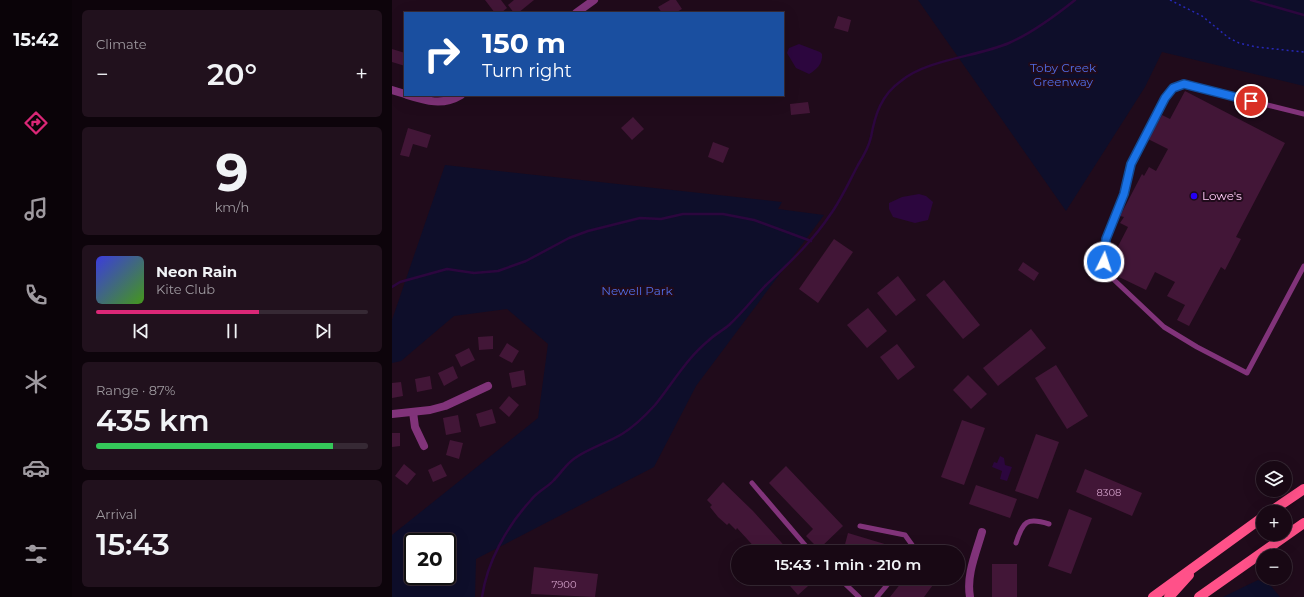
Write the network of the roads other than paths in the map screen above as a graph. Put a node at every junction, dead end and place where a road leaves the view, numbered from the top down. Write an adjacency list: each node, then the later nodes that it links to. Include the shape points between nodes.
1 (594, 0): 2 (street)
2 (577, 12)
3 (392, 90): 4 (street)
4 (404, 94)
5 (411, 96): 6 (street, via 441,102)
6 (459, 96)
7 (1304, 114): 8 (lane, via 1190,86 1180,85 1173,88 1165,98 1131,164 1124,194 1106,239 1104,256 1105,270 1160,324 1247,373)
8 (1304, 266)
9 (488, 386): 10 (street, via 445,406)
10 (413, 412): 11 (street); 12 (street, via 415,427)
11 (392, 414)
12 (424, 446)
13 (752, 482): 22 (lane)
14 (1304, 489): 15 (main road)
15 (1280, 505)
16 (1256, 522): 24 (main road)
17 (1302, 523): 32 (main road)
18 (1050, 524): 21 (lane, via 1030,520 1023,525)
19 (860, 526): 23 (lane, via 905,535)
20 (982, 532): 29 (street, via 972,563)
21 (1016, 543)
22 (805, 545)
23 (912, 545)
24 (1206, 558): 30 (main road); 31 (main road)
25 (846, 585): 27 (lane)
26 (887, 585): 28 (lane)
27 (859, 597)
28 (877, 597)
29 (970, 597)
30 (1153, 597)
31 (1169, 597)
32 (1198, 597)

